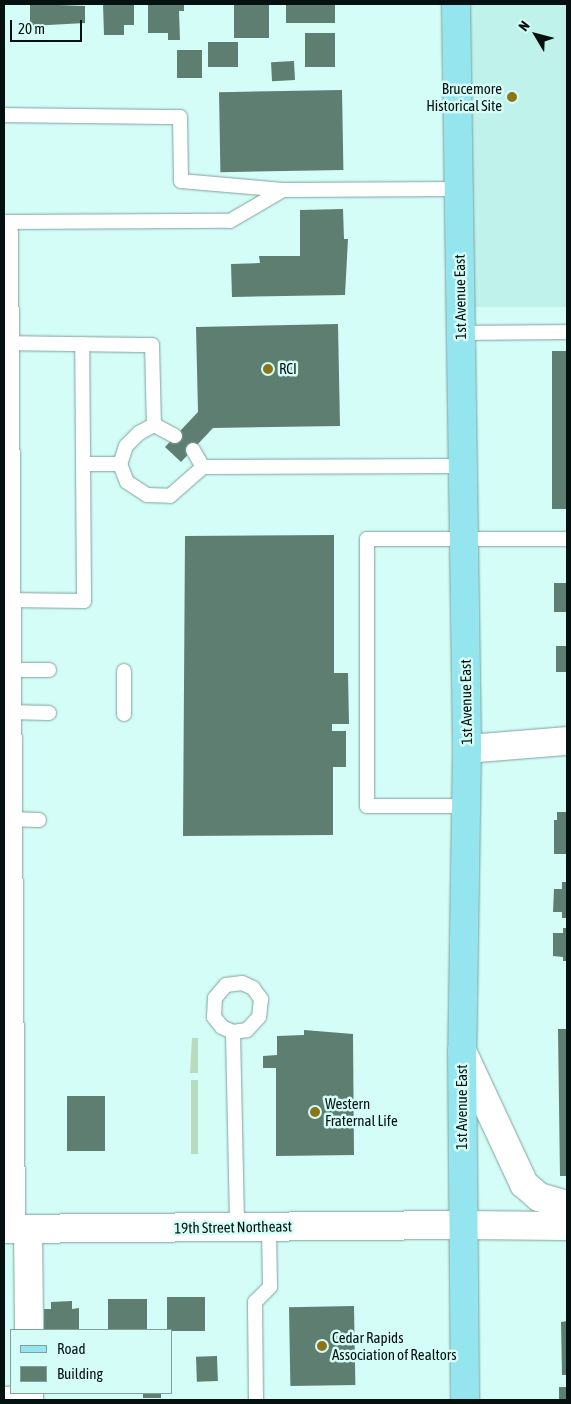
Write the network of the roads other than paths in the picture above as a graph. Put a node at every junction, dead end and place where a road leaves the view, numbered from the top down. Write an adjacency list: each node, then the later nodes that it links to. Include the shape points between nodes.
1 (456, 4): 4 (main road, 1st Avenue East)
2 (4, 115): 3 (lane, via 180,117 181,181)
3 (283, 190): 4 (lane); 5 (lane, via 230,221)
4 (458, 190): 8 (main road, 1st Avenue East)
5 (4, 222)
6 (4, 233): 9 (street)
7 (567, 332): 8 (lane)
8 (461, 333): 16 (main road, 1st Avenue East)
9 (5, 343): 10 (lane); 20 (street)
10 (82, 344): 11 (lane, via 152,345); 14 (lane)
11 (154, 425): 12 (lane); 15 (lane, via 139,432 126,446)
12 (175, 436)
13 (193, 450): 17 (lane)
14 (83, 464): 15 (lane); 20 (lane, via 84,600)
15 (120, 464): 17 (lane, via 127,482 154,496 170,496)
16 (463, 466): 17 (lane); 18 (main road, 1st Avenue East)
17 (203, 467)
18 (464, 539): 19 (lane); 28 (main road, 1st Avenue East); 29 (lane, via 367,539 366,806)
19 (567, 539)
20 (7, 600): 21 (street)
21 (8, 670): 22 (lane); 24 (street)
22 (49, 670)
23 (124, 671): 26 (lane)
24 (8, 712): 25 (lane); 30 (street)
25 (49, 713)
26 (124, 714)
27 (567, 741): 28 (street)
28 (467, 749): 29 (main road, 1st Avenue East)
29 (466, 806): 34 (main road, 1st Avenue East)
30 (9, 819): 31 (lane); 32 (street)
31 (39, 820)
32 (7, 995): 40 (street)
33 (233, 1032): 39 (lane)
34 (462, 1051): 35 (street, via 524,1184 538,1197); 36 (main road, 1st Avenue East)
35 (567, 1205)
36 (463, 1225): 37 (street, 19th Street Northeast); 38 (street, 19th Street Northeast); 43 (main road, 1st Avenue East)
37 (269, 1226): 39 (street, 19th Street Northeast); 42 (lane, via 270,1287 255,1302)
38 (567, 1226)
39 (237, 1227): 40 (street, 19th Street Northeast)
40 (14, 1229): 41 (street)
41 (28, 1329)
42 (256, 1400)
43 (465, 1400)

